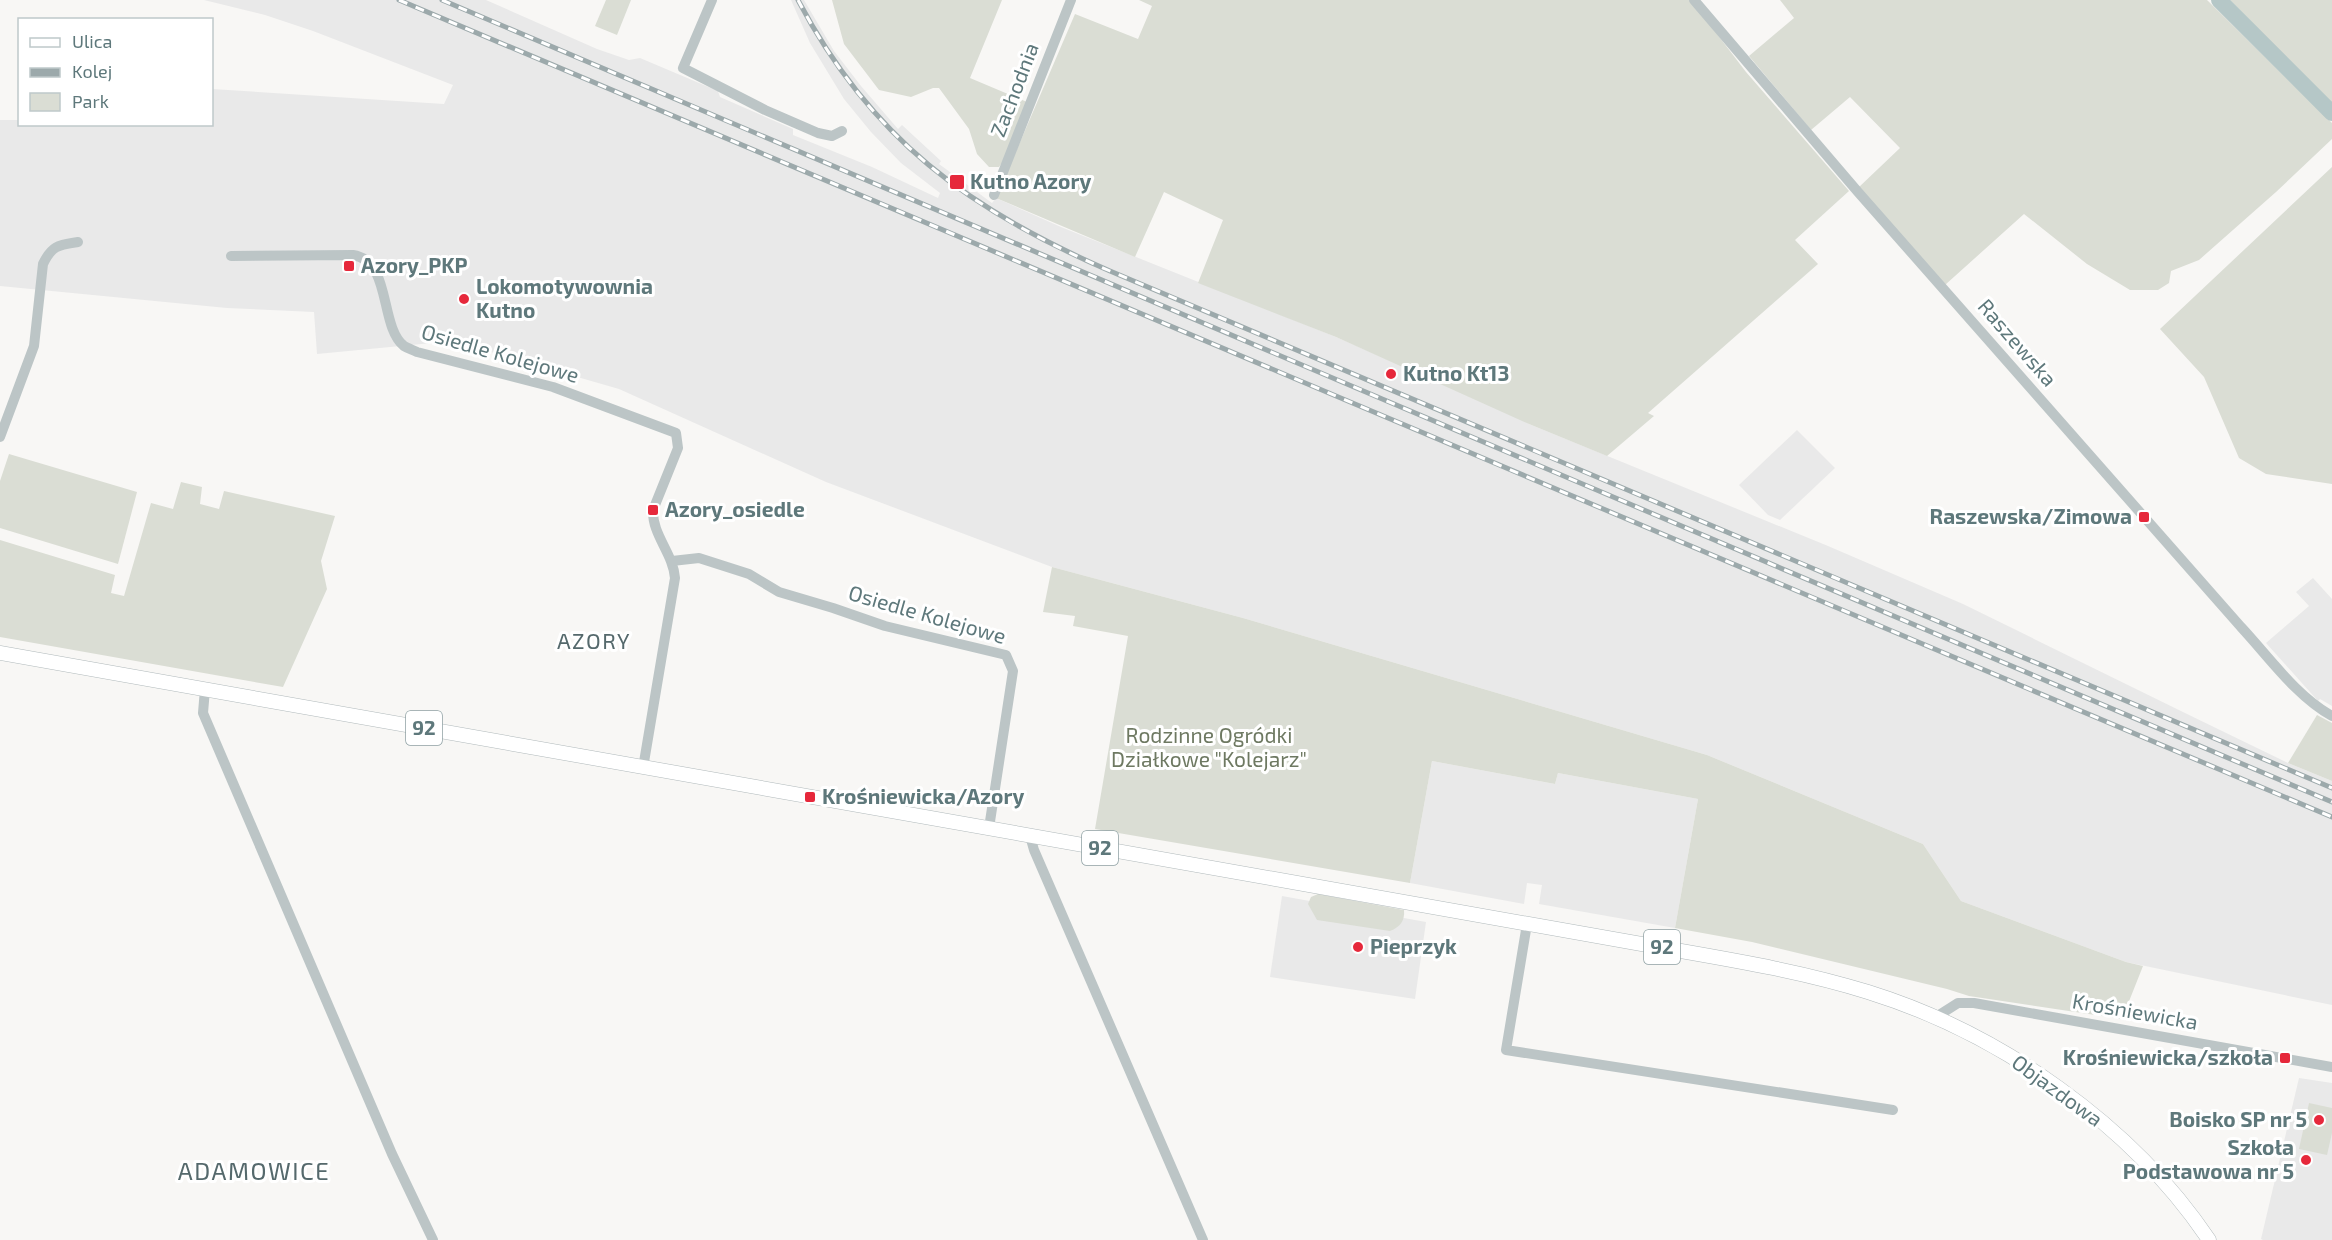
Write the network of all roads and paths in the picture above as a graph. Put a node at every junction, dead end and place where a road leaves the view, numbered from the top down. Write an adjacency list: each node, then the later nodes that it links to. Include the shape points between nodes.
1 (712, 0): 4 (street, via 683,68 818,133 832,136)
2 (1071, 0): 5 (street, Zachodnia)
3 (1694, 0): 12 (street, Raszewska, via 2234,618 2317,708)
4 (842, 131)
5 (993, 195)
6 (78, 242): 8 (street, via 48,253 34,346)
7 (231, 256): 9 (street, Osiedle Kolejowe, via 364,257 374,266 396,335 405,346 553,387 676,433 678,448 653,510 653,520)
8 (0, 437)
9 (672, 561): 13 (street, Osiedle Kolejowe, via 674,594); 14 (street, Osiedle Kolejowe, via 699,558 749,574 779,592 885,626 1006,655 1013,671)
10 (0, 653): 11 (main road, 92)
11 (205, 689): 13 (main road, 92); 20 (street, via 203,713 392,1154)
12 (2332, 716)
13 (643, 768): 14 (main road, 92)
14 (989, 828): 15 (main road, 92)
15 (1030, 836): 16 (main road, 92); 21 (street)
16 (1527, 924): 17 (main road, 92, via 1796,972 1870,992); 19 (street, via 1506,1050)
17 (1936, 1017): 18 (street, Krośniewicka, via 1958,1003 1974,1003); 22 (main road, Objazdowa / 92, via 2013,1058 2098,1119 2160,1179)
18 (2332, 1066)
19 (1893, 1110)
20 (433, 1240)
21 (1203, 1240)
22 (2209, 1240)

